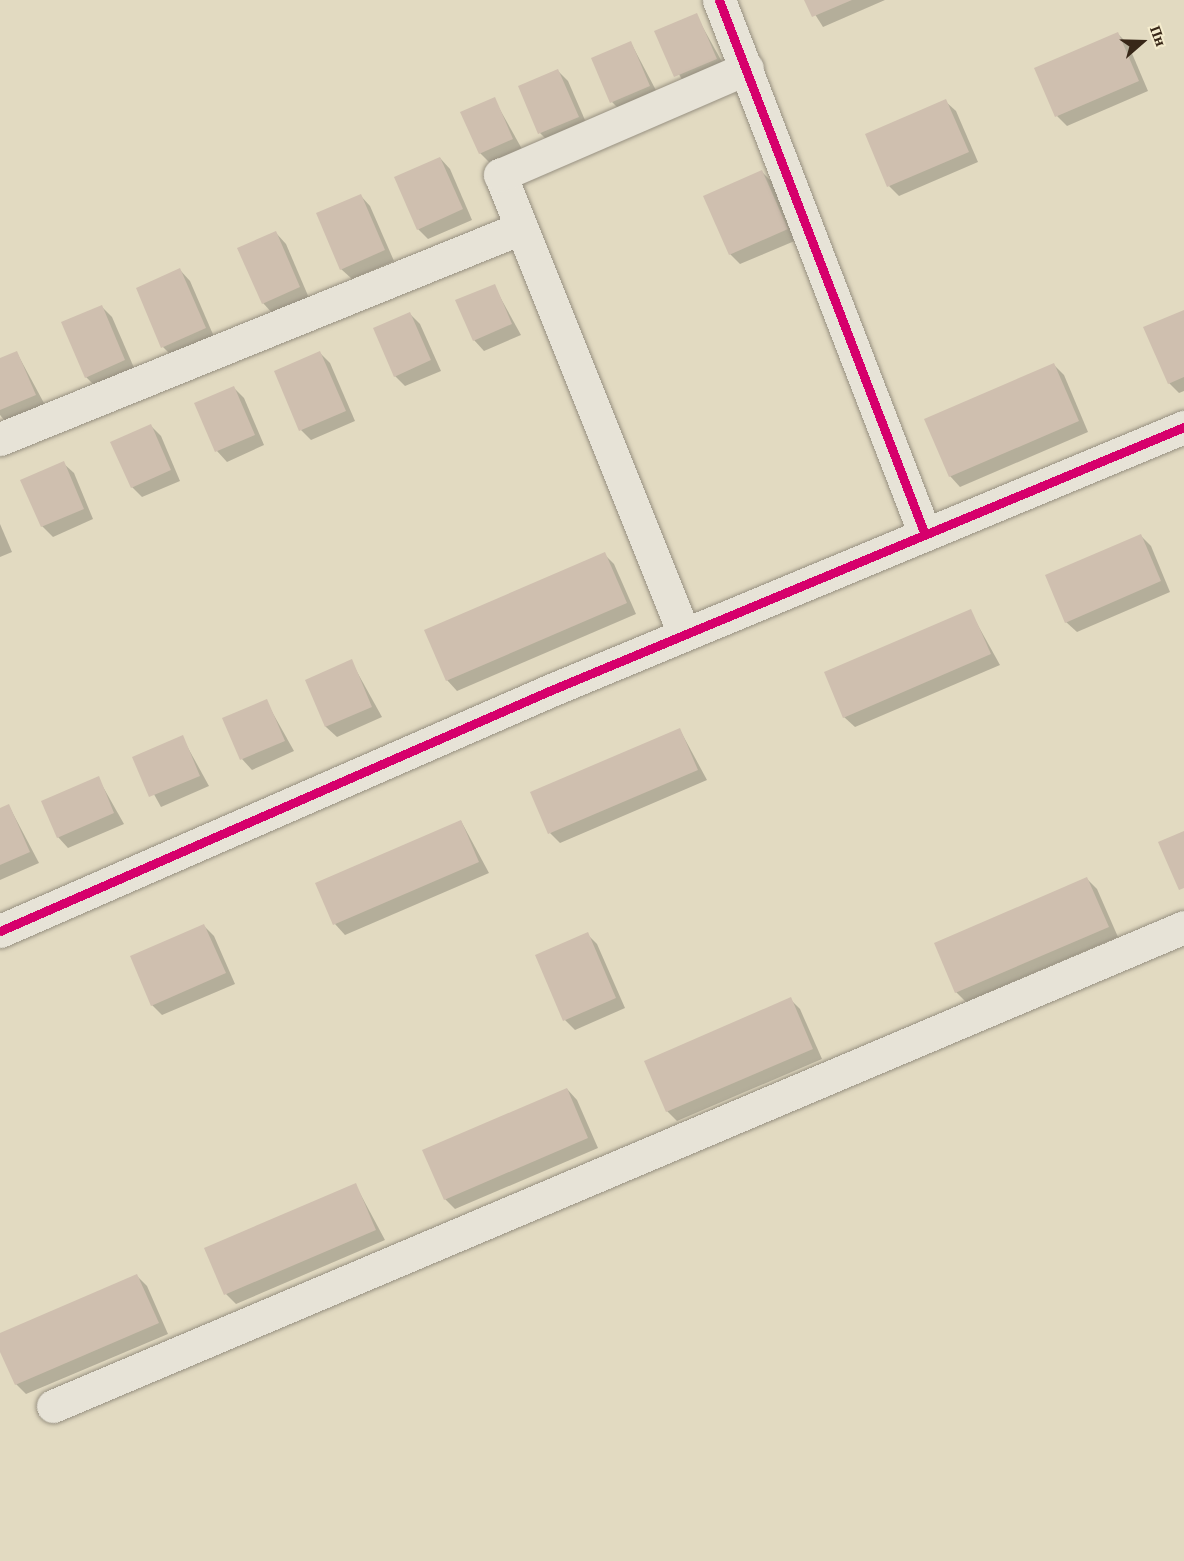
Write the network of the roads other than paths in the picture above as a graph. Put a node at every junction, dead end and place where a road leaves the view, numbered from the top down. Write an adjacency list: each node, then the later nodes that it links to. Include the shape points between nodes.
1 (719, 0): 2 (street)
2 (747, 68): 3 (street, via 500,175); 6 (street)
3 (521, 228): 5 (street); 7 (street)
4 (1184, 427): 6 (street)
5 (0, 439)
6 (924, 532): 7 (street)
7 (684, 634): 9 (street)
8 (1184, 927): 10 (street)
9 (0, 931)
10 (53, 1406)

